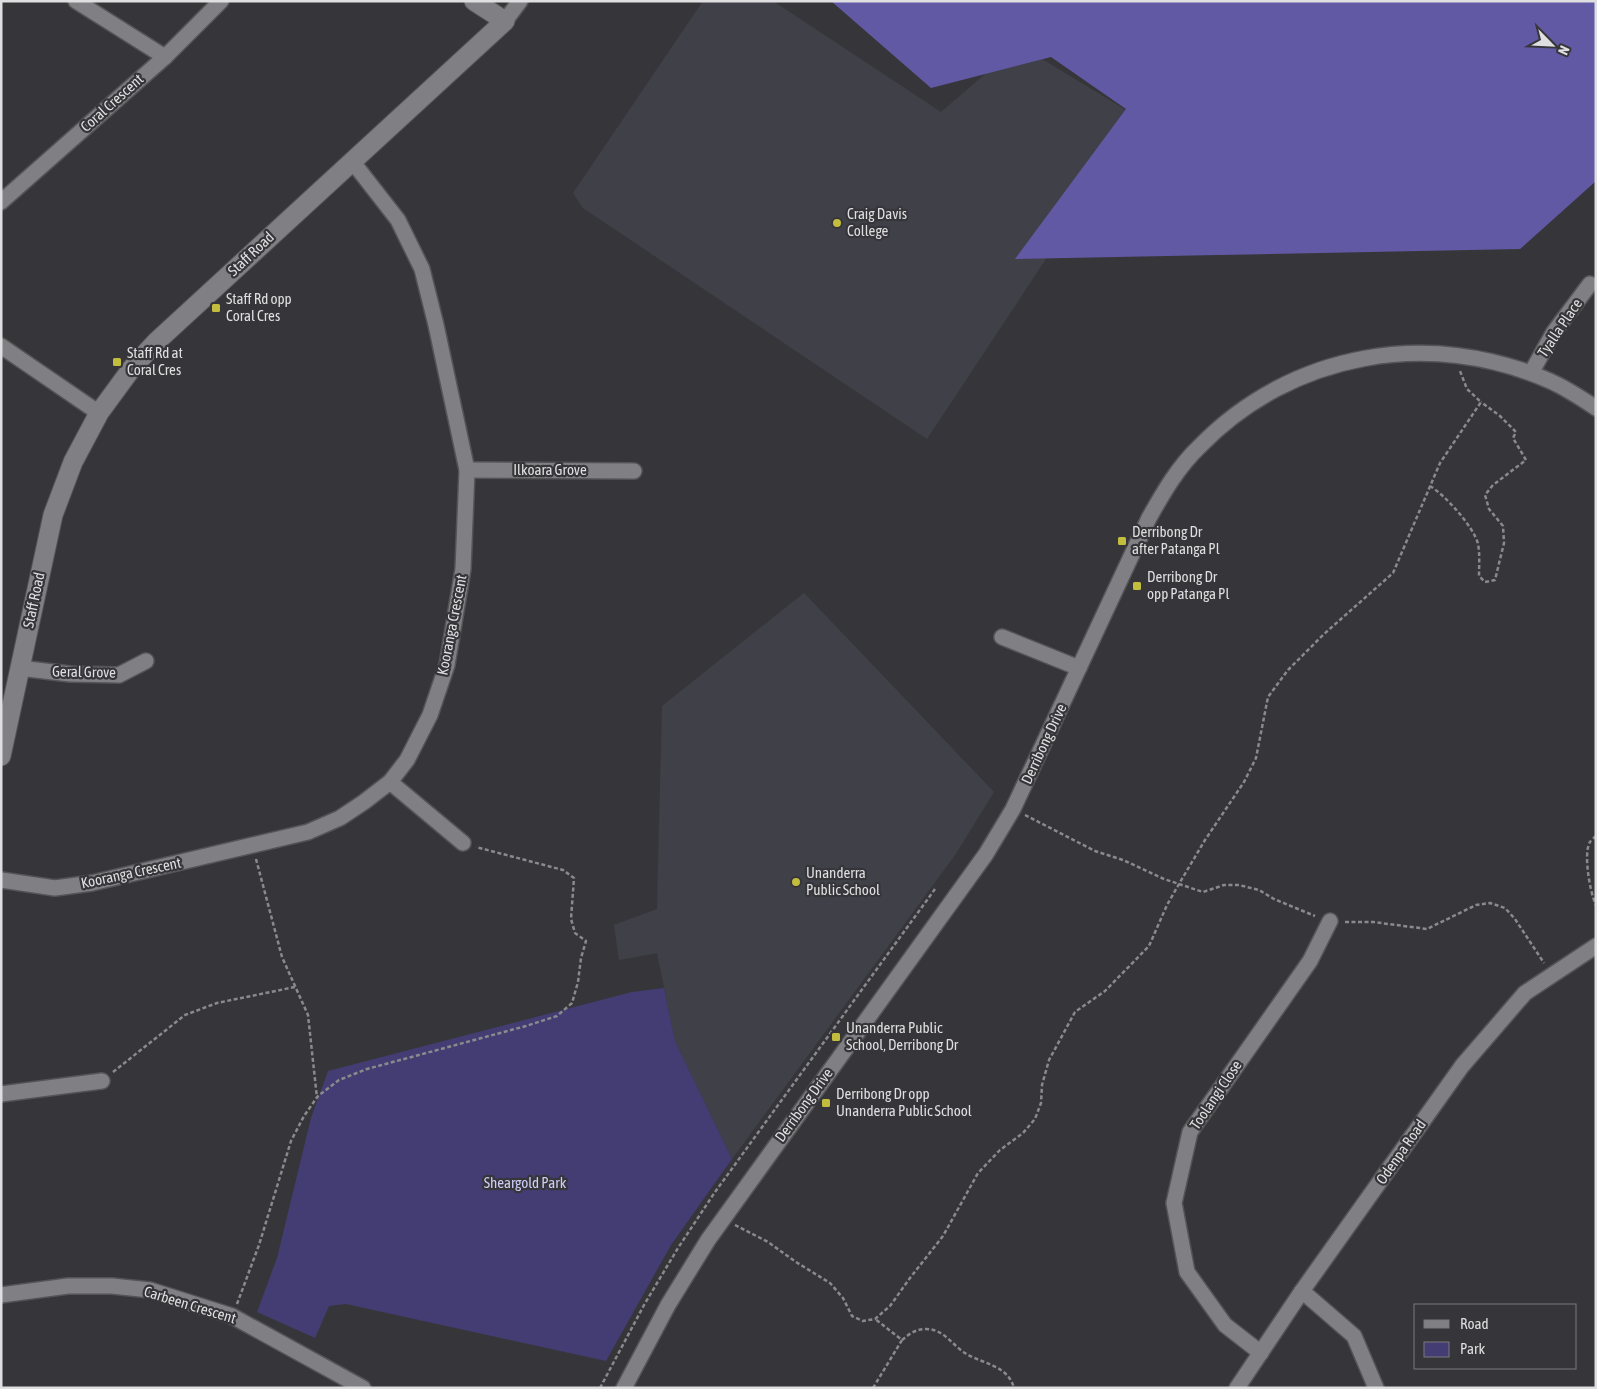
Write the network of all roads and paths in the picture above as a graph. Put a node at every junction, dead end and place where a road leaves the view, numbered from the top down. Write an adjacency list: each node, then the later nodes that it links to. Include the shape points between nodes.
1 (76, 1): 6 (street)
2 (221, 1): 6 (street, Coral Crescent)
3 (474, 1): 5 (street)
4 (520, 1): 5 (street, Staff Road)
5 (505, 21): 7 (street, Staff Road)
6 (164, 56): 8 (street, Coral Crescent)
7 (352, 161): 15 (street, Staff Road, via 156,342); 16 (street, Kooranga Crescent, via 398,220 422,269)
8 (1, 202)
9 (1590, 284): 12 (street, Tyalla Place, via 1554,332)
10 (1, 346): 15 (street)
11 (1461, 355): 12 (street, Derribong Drive); 13 (path, via 1460,370 1467,389); 22 (street, Derribong Drive, via 1386,355 1341,364 1291,380 1232,417 1197,448 1169,484 1149,518)
12 (1531, 373): 14 (street, Derribong Drive, via 1552,381)
13 (1481, 402): 18 (path, via 1440,463); 18 (path, via 1516,432 1513,438 1526,460 1485,495 1489,509 1503,526 1504,543 1495,580 1485,582 1479,576 1477,541 1456,509)
14 (1596, 408)
15 (99, 413): 21 (street, Staff Road, via 73,462 53,515)
16 (467, 470): 17 (street, Ilkoara Grove); 24 (street, Kooranga Crescent, via 463,569 447,665 430,715 407,760)
17 (634, 470)
18 (1429, 486): 30 (path, via 1393,573 1324,634 1288,670 1268,697 1256,758)
19 (1002, 637): 22 (street)
20 (146, 661): 21 (street, Geral Grove, via 118,675)
21 (19, 668): 23 (street, Staff Road)
22 (1079, 668): 25 (street, Derribong Drive)
23 (1, 756)
24 (390, 782): 27 (street); 28 (street, Kooranga Crescent, via 340,818 308,832)
25 (1013, 809): 30 (path, via 1095,851); 40 (street, Derribong Drive, via 976,870)
26 (1596, 836): 32 (path, via 1589,843 1587,866)
27 (462, 843): 39 (path, via 563,870 574,878 572,919 575,933 586,942 572,1003 557,1016 526,1026 367,1068 339,1080)
28 (252, 846): 29 (street, Kooranga Crescent, via 92,883 55,888); 36 (path, via 282,957)
29 (1, 880)
30 (1179, 884): 33 (path, via 1203,892 1224,885 1239,885 1259,890 1299,911); 44 (path, via 1150,946 1106,991 1075,1012 1049,1060 1035,1120 978,1173 943,1236 890,1306)
31 (935, 889): 48 (path, via 710,1200 649,1297)
32 (1596, 905)
33 (1330, 921): 35 (path, via 1373,922 1427,929 1476,905 1490,904 1505,908 1515,919); 46 (street, Toolangi Close, via 1310,961 1190,1132 1174,1203 1187,1272 1224,1324)
34 (1596, 946): 35 (street, Odenpa Road)
35 (1552, 975): 41 (street, Odenpa Road, via 1525,993 1462,1066)
36 (295, 987): 37 (path, via 217,1003 185,1015); 39 (path, via 308,1015)
37 (102, 1081): 38 (street)
38 (1, 1094)
39 (316, 1098): 43 (path, via 291,1141 260,1245)
40 (722, 1219): 44 (path, via 768,1242 830,1283 852,1316 863,1321); 49 (street, Derribong Drive, via 686,1272)
41 (1302, 1291): 46 (street, Odenpa Road); 53 (street, via 1354,1336)
42 (1, 1295): 43 (street, Carbeen Crescent, via 68,1286 112,1286 150,1290)
43 (232, 1316): 47 (street, Carbeen Crescent)
44 (875, 1319): 45 (path)
45 (902, 1340): 50 (path); 51 (path, via 911,1332 927,1329 947,1336 964,1353 998,1368 1011,1380)
46 (1260, 1353): 52 (street, Odenpa Road)
47 (362, 1388)
48 (600, 1388)
49 (624, 1388)
50 (873, 1388)
51 (1014, 1388)
52 (1237, 1388)
53 (1376, 1388)

